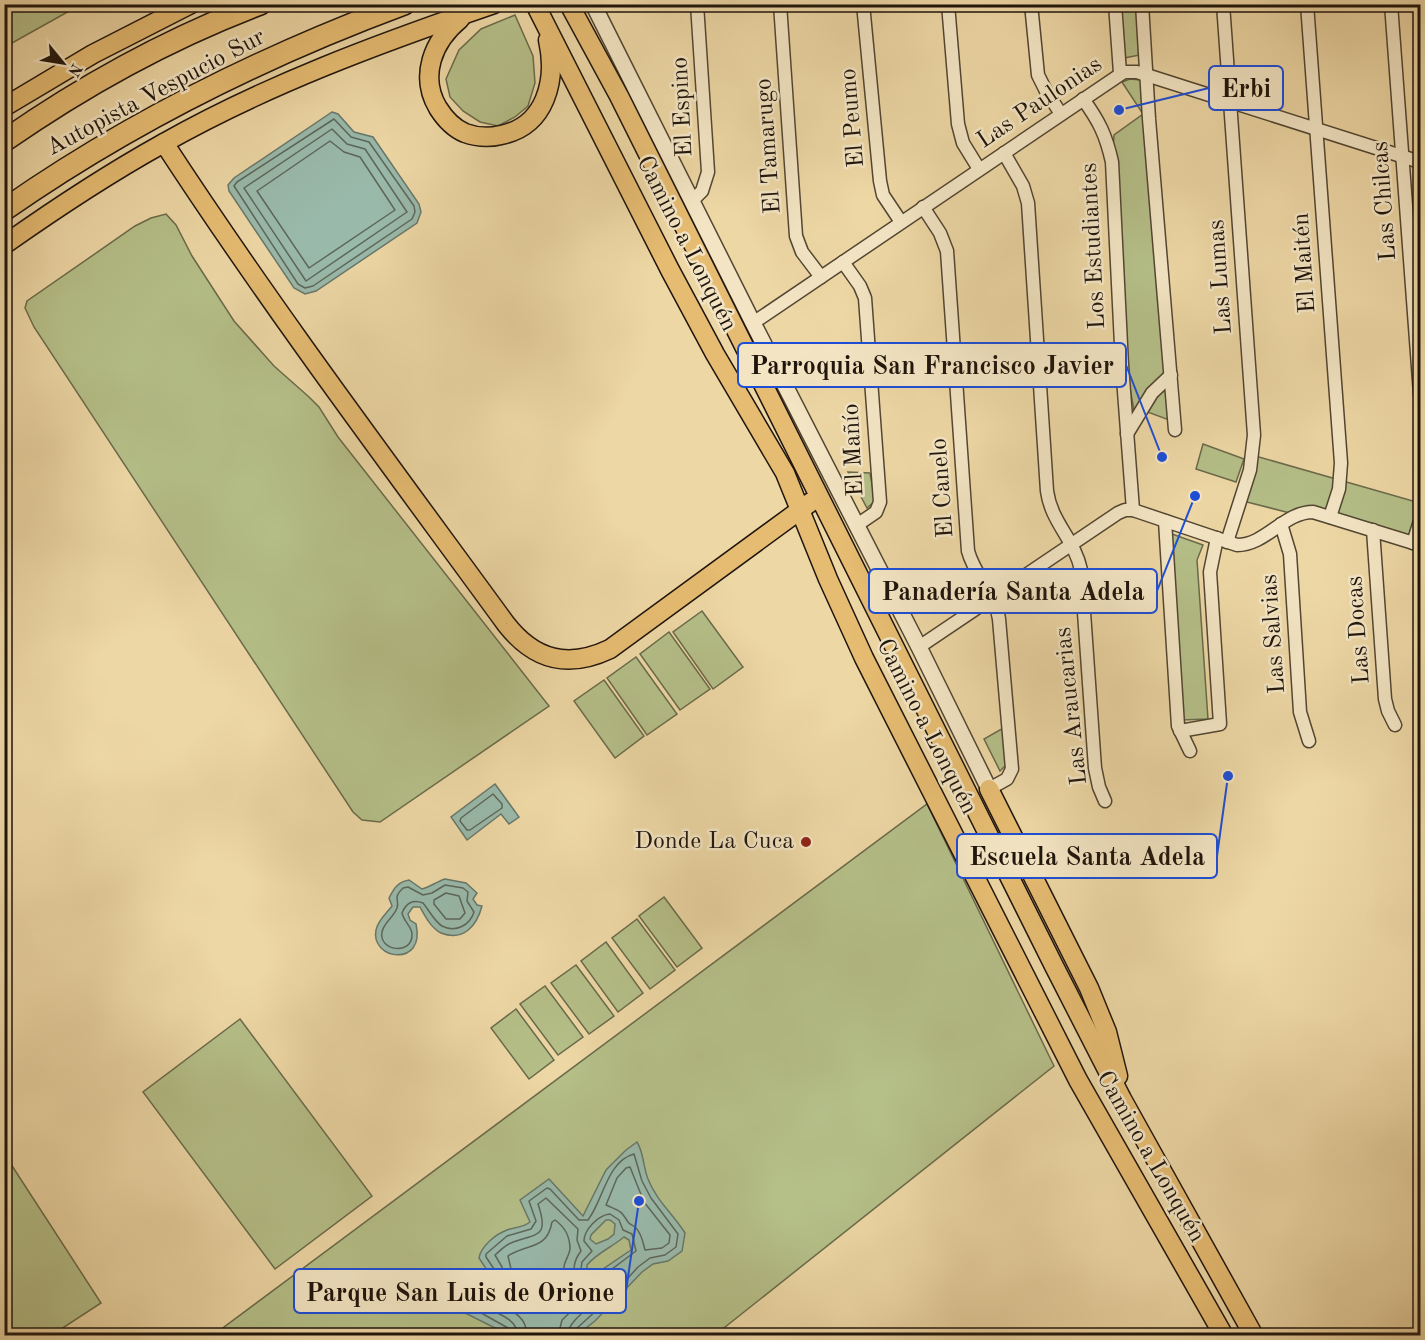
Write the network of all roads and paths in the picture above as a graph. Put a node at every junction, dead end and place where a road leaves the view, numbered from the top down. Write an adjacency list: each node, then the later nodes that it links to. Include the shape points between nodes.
1 (191, 4): 23 (main road, via 93,54)
2 (260, 4): 26 (highway, Autopista Vespucio Sur, via 138,60)
3 (404, 4): 34 (highway, Autopista Vespucio Sur, via 315,40 179,104)
4 (494, 4): 17 (main road)
5 (593, 4): 32 (street, Camino a Lonquén)
6 (698, 4): 32 (street, El Espino, via 708,172 702,190)
7 (780, 4): 38 (street, El Tamarugo, via 796,236 802,252)
8 (863, 4): 35 (street, El Peumo, via 880,181 883,195)
9 (948, 4): 31 (street, via 958,124 963,143)
10 (1031, 4): 24 (street, via 1038,75)
11 (1115, 4): 19 (street)
12 (1142, 4): 20 (street)
13 (1223, 4): 22 (street, Las Lumas)
14 (1307, 4): 25 (street, El Maitén)
15 (1391, 4): 29 (street, Las Chilcas)
16 (571, 8): 44 (main road, Camino a Lonquén)
17 (466, 14): 18 (main road, via 446,32 435,50 429,84 436,106 448,122 464,132 484,137 518,130 542,108 551,73 550,49); 27 (main road, via 319,69)
18 (541, 15): 45 (main road, Camino a Lonquén, via 670,270 785,472)
19 (1120, 73): 20 (street, Las Paulonias); 21 (street, Las Paulonias)
20 (1147, 76): 22 (street, Las Paulonias); 40 (street)
21 (1083, 99): 24 (street, Las Paulonias); 43 (street, Los Estudiantes, via 1106,136 1112,162)
22 (1229, 102): 25 (street, Las Paulonias); 53 (street, Las Lumas, via 1254,435 1250,470)
23 (4, 107)
24 (1060, 114): 28 (street, Las Paulonias)
25 (1316, 129): 29 (street, Las Paulonias); 47 (street, El Maitén, via 1341,463 1339,489)
26 (4, 141)
27 (164, 143): 36 (main road); 45 (main road, via 326,376 506,624 530,648 549,657 569,660 589,658 610,649)
28 (1004, 153): 31 (street, Las Paulonias); 54 (street, Las Araucarias, via 1028,203 1047,491 1053,514)
29 (1403, 156): 30 (street, Las Paulonias); 41 (street, Las Chilcas)
30 (1420, 162)
31 (979, 169): 33 (street, Las Paulonias)
32 (692, 201): 39 (street, Camino a Lonquén)
33 (923, 207): 35 (street, Las Paulonias); 56 (street, El Canelo, via 946,246 968,551 974,570)
34 (4, 210)
35 (901, 222): 37 (street, Las Paulonias)
36 (4, 245)
37 (843, 262): 38 (street, Las Paulonias); 51 (street, El Mañío, via 865,298 880,502 876,512)
38 (821, 277): 39 (street, Las Paulonias)
39 (753, 323): 51 (street, Camino a Lonquén)
40 (1171, 375): 42 (street); 43 (street, via 1152,393)
41 (1420, 394)
42 (1175, 430)
43 (1126, 434): 46 (street, Los Estudiantes)
44 (818, 497): 45 (main road); 64 (main road, Camino a Lonquén)
45 (801, 508): 65 (main road, Camino a Lonquén, via 864,658 1068,1062)
46 (1134, 510): 48 (street); 54 (street, via 1121,511)
47 (1330, 517): 50 (street, via 1305,512); 52 (street)
48 (1165, 521): 53 (street); 59 (street)
49 (1420, 521): 55 (street)
50 (1281, 524): 53 (street, via 1249,544); 60 (street, Las Salvias, via 1290,554 1300,712)
51 (857, 525): 57 (street, Camino a Lonquén)
52 (1373, 530): 55 (street); 58 (street, Las Docas, via 1385,699)
53 (1222, 540): 59 (street, Las Lumas, via 1210,572 1220,724)
54 (1071, 544): 56 (street); 63 (street, Las Araucarias, via 1081,570 1095,768)
55 (1417, 544)
56 (992, 598): 57 (street); 62 (street, El Canelo, via 999,619 1012,769 1007,779)
57 (920, 647): 62 (street, Camino a Lonquén)
58 (1395, 724)
59 (1180, 731): 61 (street)
60 (1309, 741)
61 (1191, 751)
62 (989, 789): 64 (main road, via 1101,1014)
63 (1106, 801)
64 (1122, 1099): 66 (main road, Camino a Lonquén)
65 (1224, 1335)
66 (1254, 1335)

